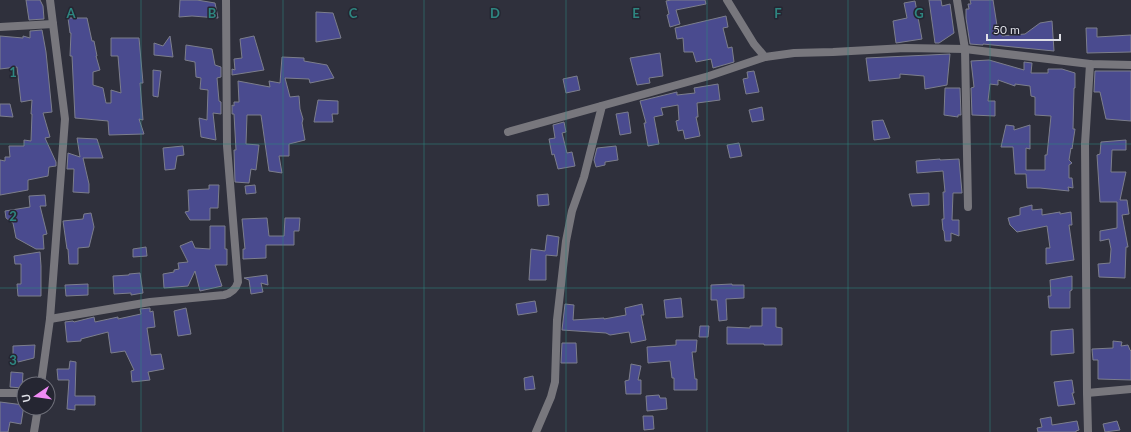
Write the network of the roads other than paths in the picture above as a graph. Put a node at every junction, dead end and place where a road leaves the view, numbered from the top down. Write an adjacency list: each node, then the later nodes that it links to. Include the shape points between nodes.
1 (50, 0): 5 (street)
2 (226, 0): 14 (street, via 227,146 238,282 236,288 224,295 150,302)
3 (727, 0): 8 (street)
4 (956, 0): 7 (street)
5 (53, 24): 6 (street); 14 (street, via 65,119)
6 (0, 27)
7 (965, 50): 8 (street, via 905,48 794,53); 9 (street); 13 (street)
8 (765, 58): 11 (street)
9 (1090, 64): 10 (street); 19 (street, via 1085,144)
10 (1131, 65)
11 (602, 106): 12 (street); 22 (street, via 566,241 557,320 555,382)
12 (508, 132)
13 (968, 206)
14 (50, 319): 15 (street)
15 (42, 376)
16 (1131, 389): 19 (street)
17 (0, 393): 18 (street)
18 (16, 393)
19 (1087, 393): 23 (street)
20 (37, 416): 21 (street)
21 (34, 432)
22 (536, 432)
23 (1088, 432)

